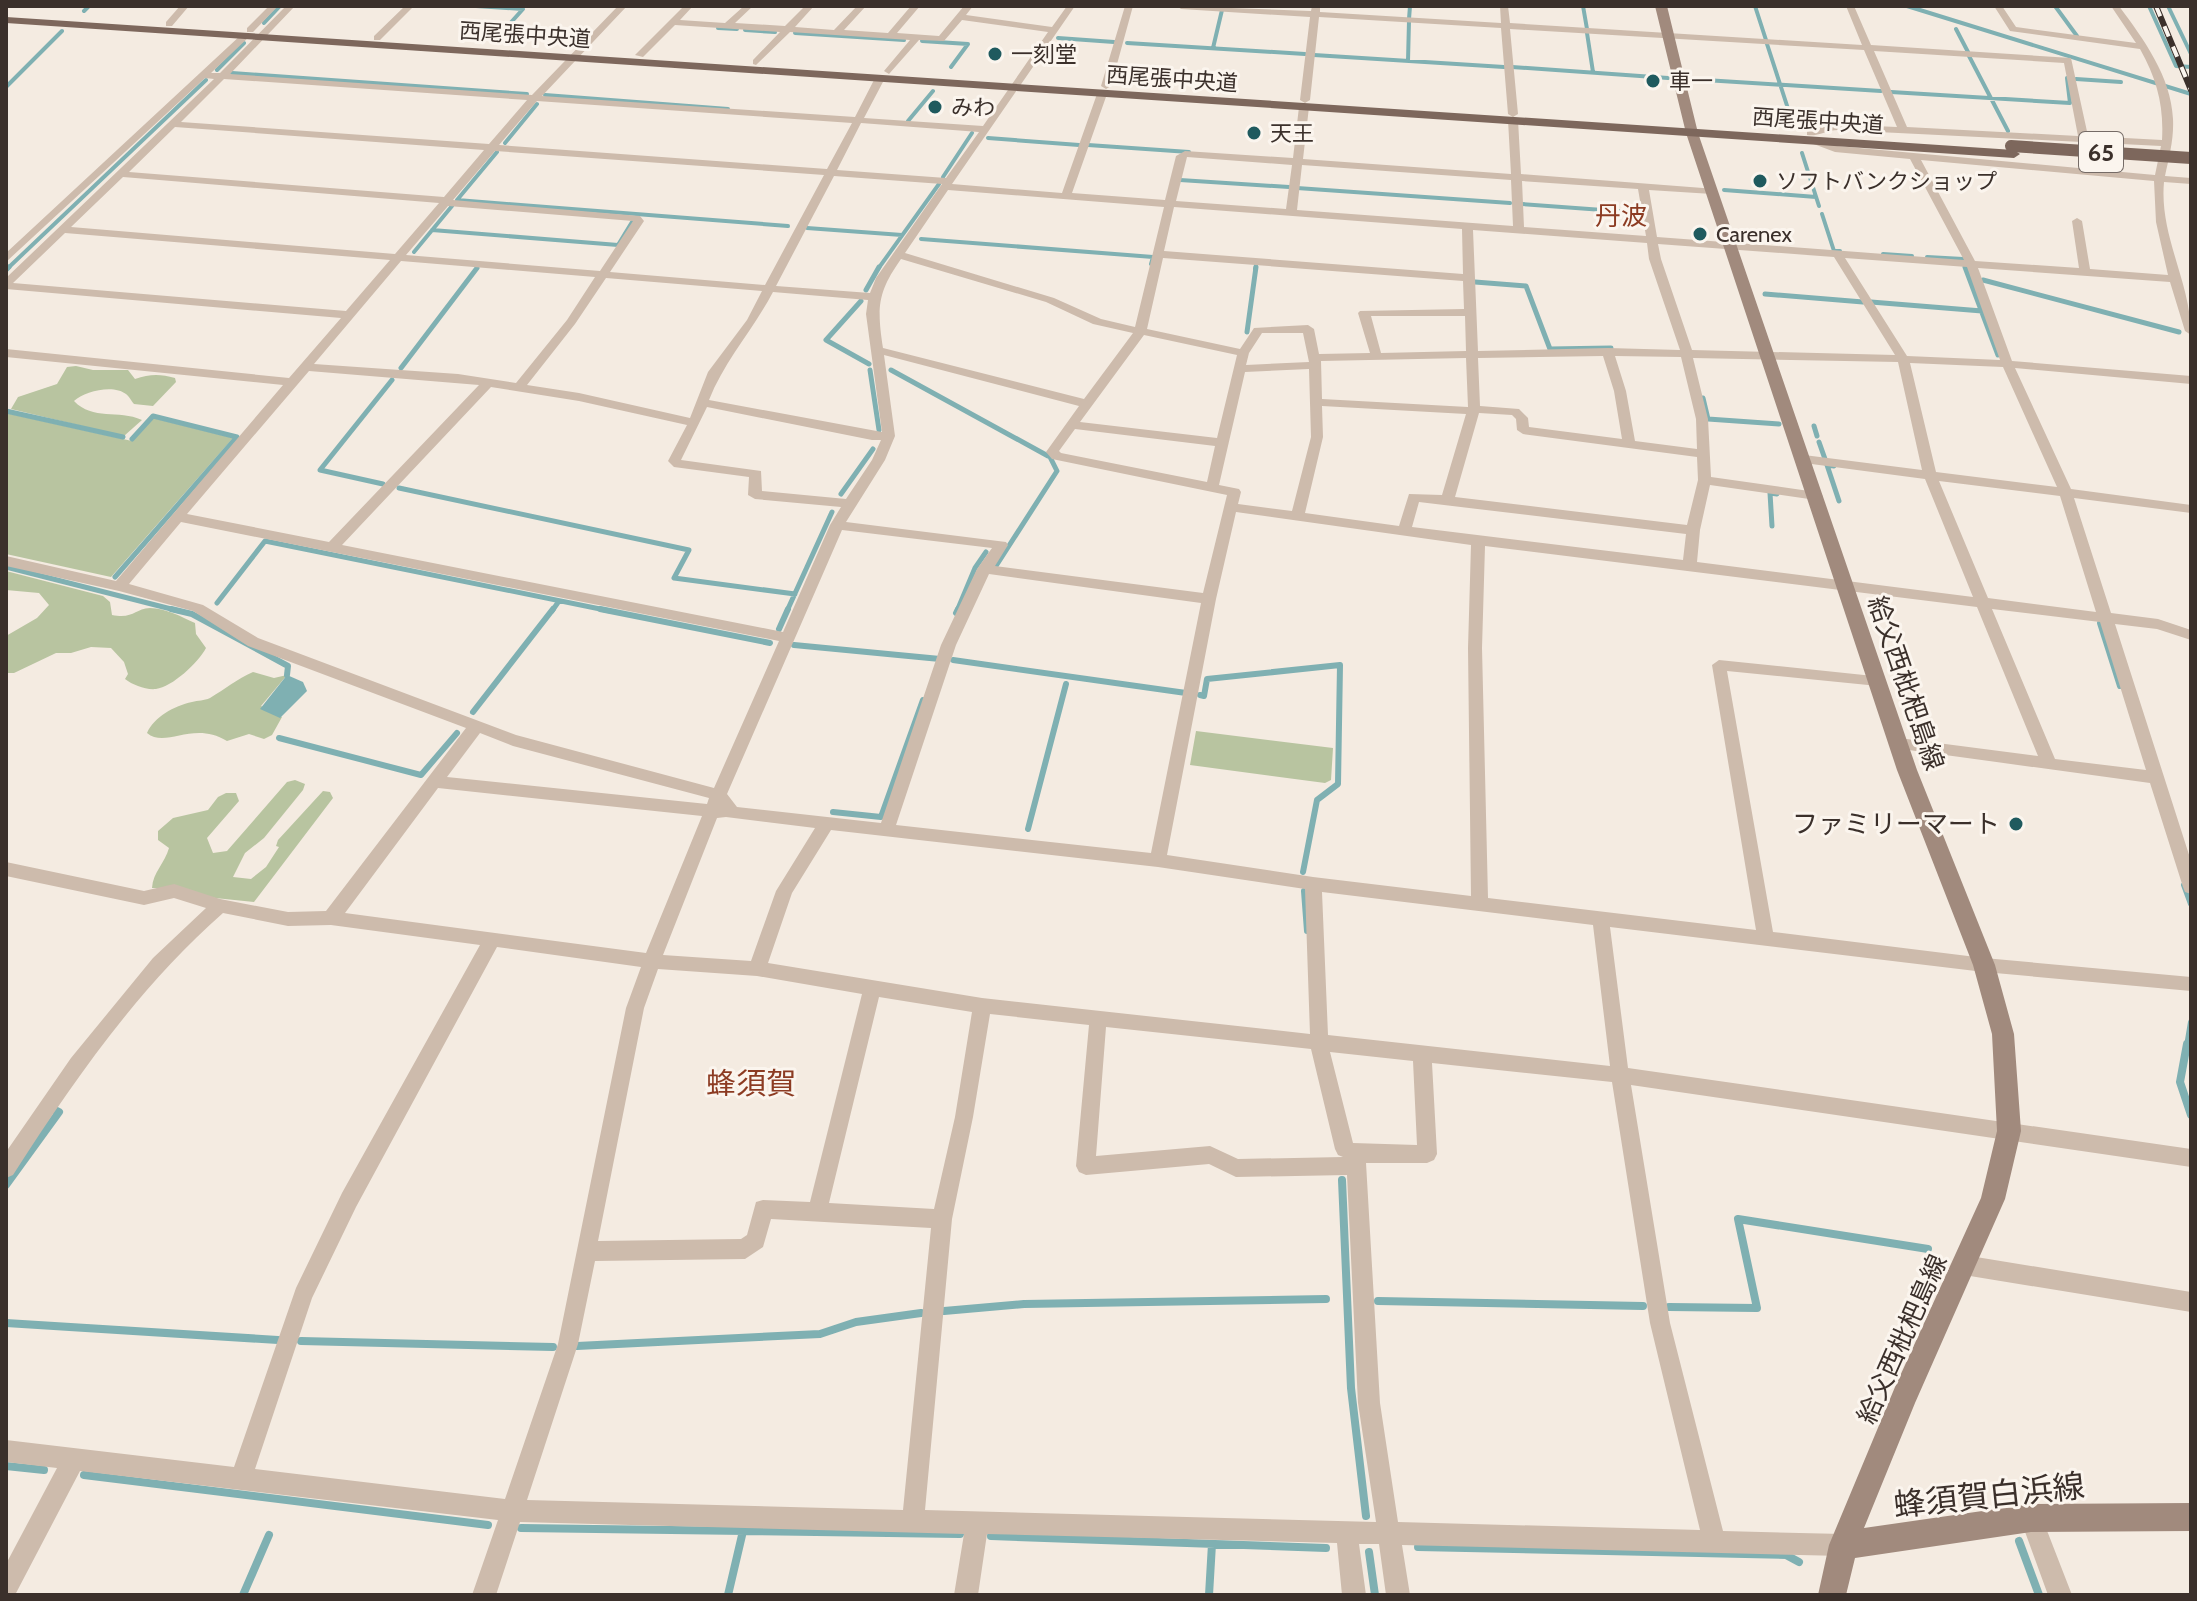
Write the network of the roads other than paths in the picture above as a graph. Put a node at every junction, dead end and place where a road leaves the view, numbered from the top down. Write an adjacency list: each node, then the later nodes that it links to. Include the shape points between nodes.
1 (185, 6): 25 (street)
2 (274, 6): 30 (street)
3 (291, 6): 32 (street)
4 (410, 6): 35 (street)
5 (623, 6): 39 (street)
6 (689, 6): 24 (street)
7 (749, 6): 26 (street)
8 (810, 6): 28 (street)
9 (862, 6): 31 (street)
10 (916, 6): 33 (street)
11 (969, 6): 22 (street)
12 (1071, 6): 29 (street)
13 (1129, 6): 46 (street)
14 (1181, 6): 20 (street)
15 (1504, 6): 27 (street)
16 (1661, 6): 34 (main road, 給父西枇杷島線)
17 (1850, 6): 38 (street)
18 (1998, 6): 37 (street, via 2013,29)
19 (2115, 6): 37 (street)
20 (1315, 10): 27 (street); 48 (street)
21 (6, 12): 25 (main road, 西尾張中央道 / 65)
22 (960, 17): 29 (street); 36 (street, via 941,39)
23 (6, 20): 30 (main road, 西尾張中央道 / 65)
24 (673, 22): 26 (street); 40 (street)
25 (169, 24): 30 (main road, 西尾張中央道 / 65)
26 (727, 26): 28 (street)
27 (1506, 26): 34 (street); 49 (street)
28 (787, 30): 31 (street); 41 (street)
29 (1054, 30): 45 (street)
30 (247, 33): 32 (main road, 西尾張中央道 / 65); 42 (street)
31 (836, 33): 33 (street)
32 (265, 34): 35 (main road, 西尾張中央道 / 65); 39 (main road, 西尾張中央道 / 65); 43 (street)
33 (890, 36): 36 (street)
34 (1668, 36): 38 (street); 53 (main road, 給父西枇杷島線)
35 (377, 38): 39 (main road, 西尾張中央道 / 65)
36 (916, 38): 44 (street)
37 (2143, 47): 58 (street, via 2164,86)
38 (1867, 48): 54 (street); 57 (street, via 2068,60)
39 (575, 55): 40 (main road, 西尾張中央道 / 65); 44 (main road, 西尾張中央道 / 65); 47 (street)
40 (640, 55): 41 (main road, 西尾張中央道 / 65)
41 (756, 62): 44 (main road, 西尾張中央道 / 65)
42 (203, 75): 43 (street); 88 (street)
43 (222, 76): 47 (street); 51 (street)
44 (884, 76): 45 (main road, 西尾張中央道 / 65); 50 (street)
45 (1016, 84): 46 (main road, 西尾張中央道 / 65); 52 (street)
46 (1104, 90): 48 (main road, 西尾張中央道 / 65); 74 (street)
47 (534, 98): 50 (street); 59 (street)
48 (1305, 104): 49 (main road, 西尾張中央道 / 65); 63 (street)
49 (1513, 117): 53 (main road, 西尾張中央道 / 65); 68 (street)
50 (858, 121): 52 (street); 66 (street)
51 (172, 124): 59 (street); 67 (street)
52 (984, 129): 71 (street)
53 (1691, 129): 55 (main road, 西尾張中央道 / 65); 73 (main road, 給父西枇杷島線)
54 (1903, 130): 55 (street, via 1827,127); 56 (street)
55 (1813, 137): 60 (main road, 西尾張中央道 / 65); 61 (street, via 1835,149)
56 (2040, 137): 57 (street); 65 (street)
57 (2084, 139): 58 (street)
58 (2167, 143): 69 (street)
59 (492, 147): 66 (street); 75 (street)
60 (2013, 150): 62 (main road, 西尾張中央道 / 65, bridge); 64 (main road, 西尾張中央道 / 65)
61 (1914, 156): 65 (street); 89 (street)
62 (2191, 158)
63 (1297, 162): 68 (street); 76 (street, via 1185,154); 77 (street)
64 (2191, 166)
65 (2058, 170): 69 (street)
66 (831, 172): 71 (street); 95 (street)
67 (120, 174): 75 (street); 80 (street)
68 (1516, 178): 72 (street); 81 (street)
69 (2157, 179): 70 (street); 93 (street)
70 (2191, 181)
71 (947, 184): 74 (street); 86 (street)
72 (1643, 186): 73 (street); 82 (street)
73 (1712, 191): 83 (main road, 給父西枇杷島線)
74 (1066, 196): 76 (street)
75 (446, 201): 87 (street); 91 (street, via 636,218 639,221)
76 (1170, 204): 77 (street); 85 (street)
77 (1291, 213): 79 (street)
78 (2077, 221): 90 (street)
79 (1467, 226): 81 (street); 92 (street)
80 (62, 230): 87 (street); 94 (street)
81 (1519, 230): 82 (street)
82 (1652, 239): 83 (street); 107 (street)
83 (1731, 245): 84 (street); 108 (main road, 給父西枇杷島線)
84 (1837, 253): 89 (street); 109 (street)
85 (1158, 254): 92 (street); 100 (street)
86 (898, 255): 96 (street); 100 (street)
87 (398, 258): 91 (street); 98 (street)
88 (6, 259)
89 (1971, 263): 90 (street); 111 (street)
90 (2085, 272): 93 (street)
91 (605, 275): 95 (street); 117 (street)
92 (1467, 278): 97 (street)
93 (2176, 279): 99 (street)
94 (6, 285): 98 (street)
95 (769, 288): 96 (street); 118 (street, via 714,372)
96 (874, 297): 101 (street)
97 (1468, 312): 105 (street); 106 (street, via 1364,313)
98 (349, 315): 112 (street)
99 (2191, 331)
100 (1140, 332): 104 (street); 120 (street)
101 (878, 350): 120 (street); 124 (street)
102 (1608, 352): 105 (street); 107 (street); 126 (street)
103 (6, 353): 115 (street)
104 (1243, 353): 110 (street, via 1258,330 1308,329); 113 (street)
105 (1470, 354): 106 (street); 121 (street)
106 (1376, 355): 110 (street)
107 (1687, 355): 108 (street); 127 (street)
108 (1770, 357): 109 (street); 128 (main road, 給父西枇杷島線)
109 (1903, 359): 111 (street); 129 (street)
110 (1314, 362): 113 (street); 119 (street)
111 (2007, 364): 114 (street); 132 (street)
112 (305, 367): 115 (street); 116 (street)
113 (1240, 369): 125 (street)
114 (2191, 380)
115 (292, 382): 139 (street)
116 (488, 383): 117 (street); 144 (street)
117 (518, 389): 122 (street)
118 (701, 402): 122 (street); 124 (street)
119 (1316, 402): 121 (street); 138 (street, via 1317,437)
120 (1087, 404): 123 (street)
121 (1474, 410): 126 (street, via 1515,412 1523,430); 134 (street)
122 (694, 423): 135 (street, via 674,461 679,464 756,474 755,495)
123 (1072, 425): 125 (street); 131 (street, via 1052,452 1057,456)
124 (889, 436): 135 (street)
125 (1222, 443): 131 (street)
126 (1629, 445): 127 (street)
127 (1704, 454): 130 (street)
128 (1804, 459): 129 (street); 133 (main road, 給父西枇杷島線)
129 (1930, 475): 132 (street); 151 (street)
130 (1705, 480): 133 (street); 142 (street)
131 (1212, 487): 136 (street, via 1234,492)
132 (2066, 493): 137 (street); 152 (street)
133 (1816, 496): 148 (main road, 給父西枇杷島線)
134 (1447, 500): 141 (street, via 1414,497); 142 (street)
135 (848, 503): 140 (street)
136 (1231, 507): 138 (street); 150 (street)
137 (2191, 509)
138 (1298, 516): 141 (street)
139 (178, 517): 144 (street); 149 (street)
140 (837, 525): 147 (street, via 1001,545); 154 (street)
141 (1404, 530): 143 (street)
142 (1693, 530): 146 (street)
143 (1478, 541): 146 (street); 170 (street)
144 (332, 547): 154 (street)
145 (6, 561): 149 (street)
146 (1690, 565): 148 (street)
147 (984, 569): 150 (street); 165 (street, via 945,660)
148 (1846, 585): 151 (street); 155 (main road, 給父西枇杷島線)
149 (119, 586): 156 (street, via 198,608 253,642)
150 (1209, 599): 166 (street)
151 (1982, 602): 152 (street); 158 (street)
152 (2105, 618): 153 (street, via 2158,624); 159 (street)
153 (2191, 635)
154 (789, 638): 161 (street)
155 (1878, 681): 157 (main road, 給父西枇杷島線); 174 (street, via 1719,665)
156 (476, 727): 160 (street); 161 (street)
157 (1899, 744): 158 (street); 177 (main road, 給父西枇杷島線)
158 (2049, 763): 159 (street)
159 (2158, 778): 169 (street)
160 (435, 782): 162 (street); 172 (street)
161 (719, 795): 162 (street); 163 (street)
162 (712, 811): 163 (street); 176 (street)
163 (732, 813): 164 (street)
164 (828, 822): 165 (street); 178 (street, via 784,891)
165 (887, 828): 166 (street)
166 (1158, 860): 168 (street)
167 (6, 869): 171 (street, via 144,898 174,891)
168 (1313, 884): 170 (street); 183 (street)
169 (2191, 887)
170 (1480, 905): 173 (street)
171 (220, 906): 172 (street, via 288,919); 189 (street, via 150,971)
172 (331, 918): 175 (street)
173 (1601, 920): 174 (street); 185 (street)
174 (1766, 939): 177 (street)
175 (492, 940): 176 (street); 197 (street, via 349,1200 303,1295)
176 (651, 961): 178 (street); 192 (street, via 635,1008)
177 (1984, 965): 179 (street); 186 (main road, 給父西枇杷島線, via 2003,1034)
178 (757, 969): 180 (street)
179 (2191, 984)
180 (872, 988): 181 (street); 190 (street)
181 (982, 1006): 182 (street); 191 (street)
182 (1098, 1020): 183 (street); 188 (street, via 1086,1166 1210,1155 1236,1168)
183 (1319, 1045): 184 (street); 188 (street, via 1345,1149)
184 (1422, 1056): 185 (street); 188 (street, via 1427,1154)
185 (1620, 1075): 186 (street); 205 (street, via 1660,1323)
186 (2009, 1131): 187 (street); 193 (main road, 給父西枇杷島線, via 1993,1199)
187 (2191, 1158)
188 (1356, 1160): 204 (street, via 1369,1403)
189 (6, 1169)
190 (817, 1212): 191 (street); 192 (street, via 763,1209 756,1240 745,1249)
191 (942, 1219): 201 (street)
192 (588, 1251): 198 (street, via 568,1344)
193 (1964, 1265): 194 (street); 206 (main road, 給父西枇杷島線)
194 (2191, 1302)
195 (6, 1451): 196 (street)
196 (74, 1459): 197 (street); 207 (street)
197 (241, 1478): 198 (street)
198 (512, 1511): 201 (street); 208 (street)
199 (2191, 1517): 200 (main road, 蜂須賀白浜線)
200 (2031, 1518): 206 (main road, 蜂須賀白浜線); 213 (street)
201 (913, 1521): 202 (street)
202 (977, 1523): 203 (street); 209 (street)
203 (1347, 1535): 204 (street); 210 (street)
204 (1389, 1535): 205 (street); 211 (street)
205 (1715, 1543): 206 (street)
206 (1843, 1545): 212 (main road, 給父西枇杷島線)
207 (6, 1588)
208 (484, 1595)
209 (966, 1595)
210 (1354, 1595)
211 (1398, 1595)
212 (1832, 1595)
213 (2060, 1595)

